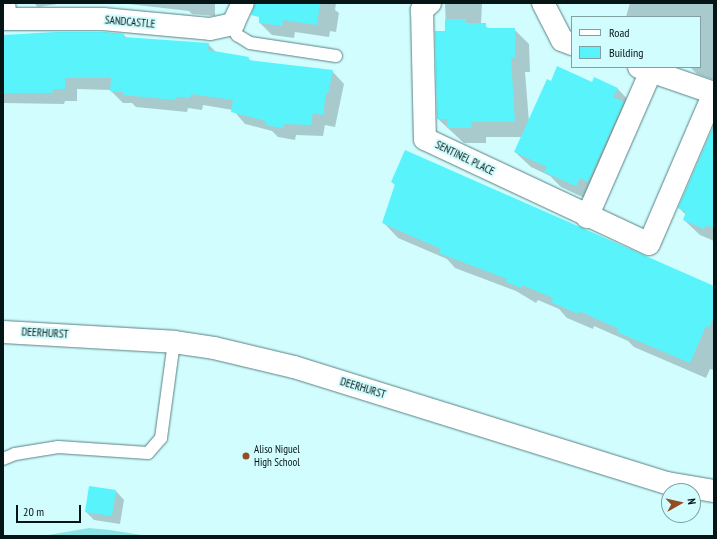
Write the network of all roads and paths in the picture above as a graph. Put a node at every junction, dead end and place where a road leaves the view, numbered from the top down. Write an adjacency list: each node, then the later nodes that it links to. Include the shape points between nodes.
1 (243, 3): 5 (street)
2 (430, 3): 10 (street, SENTINEL PLACE, via 422,10 425,140)
3 (543, 3): 6 (street, via 562,40)
4 (8, 14): 5 (street, SANDCASTLE, via 210,29)
5 (233, 24): 7 (lane, via 237,35 250,43)
6 (571, 44)
7 (336, 56)
8 (645, 69): 9 (street); 10 (street)
9 (714, 93): 10 (street, SENTINEL PLACE, via 649,244)
10 (587, 217)
11 (3, 332): 12 (street, DEERHURST)
12 (174, 342): 13 (lane, via 161,438 148,452 58,447 15,454); 14 (street, DEERHURST, via 214,348 294,367 667,482)
13 (3, 459)
14 (714, 491)

